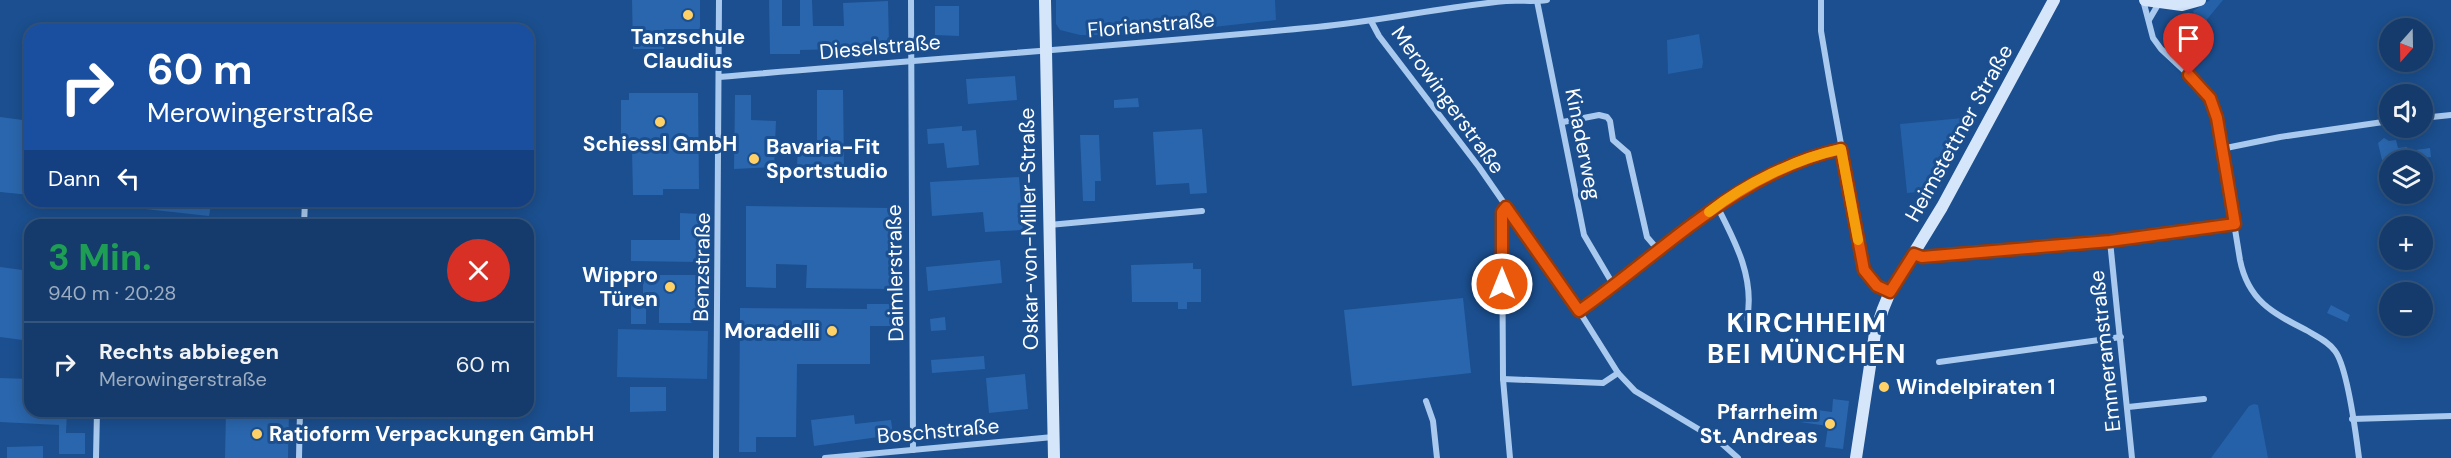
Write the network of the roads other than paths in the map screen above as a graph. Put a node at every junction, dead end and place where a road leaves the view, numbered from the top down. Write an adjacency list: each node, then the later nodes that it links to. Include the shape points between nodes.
1 (719, 0): 15 (street, Benzstraße)
2 (911, 0): 14 (street, Daimlerstraße)
3 (1045, 0): 13 (main road, Oskar-von-Miller-Straße)
4 (1547, 0): 9 (street, Florianstraße)
5 (1821, 0): 20 (street, via 1821,31)
6 (2054, 0): 29 (main road, Heimstettner Straße)
7 (2144, 0): 10 (main road); 11 (street)
8 (2200, 0): 10 (main road, via 2182,5)
9 (1537, 1): 12 (street, Florianstraße, via 1508,1); 18 (street, Kinaderweg)
10 (2159, 3): 11 (street)
11 (2149, 20): 21 (street, via 2153,38 2161,49 2210,98)
12 (1371, 21): 13 (street, Florianstraße); 23 (street, Merowingerstraße)
13 (1044, 52): 14 (street, Dieselstraße); 26 (main road, Oskar-von-Miller-Straße)
14 (912, 60): 15 (street, Dieselstraße); 46 (street, Daimlerstraße)
15 (719, 77): 49 (street, Benzstraße)
16 (2451, 115): 17 (street)
17 (2433, 117)
18 (1563, 122): 28 (street, via 1599,115 1610,121 1612,140 1628,153 1647,237); 30 (street, Kinaderweg, via 1584,235)
19 (2379, 124): 21 (street)
20 (1841, 149): 22 (street, via 1813,155); 31 (street, via 1864,270 1877,286)
21 (2221, 149): 25 (street)
22 (1717, 206): 28 (street); 33 (street, via 1739,250 1748,290)
23 (1506, 207): 32 (street, Merowingerstraße); 37 (street, via 1502,212)
24 (1202, 211): 26 (street)
25 (2235, 224): 27 (street); 44 (street, via 2242,269 2251,292 2268,309 2324,340 2339,357)
26 (1049, 225): 45 (main road, Oskar-von-Miller-Straße)
27 (2110, 241): 29 (street, via 1922,257); 34 (street, Emmeramstraße)
28 (1659, 251): 30 (street)
29 (1914, 254): 31 (main road, Heimstettner Straße)
30 (1614, 286): 32 (street)
31 (1890, 292): 55 (main road, Heimstettner Straße, via 1875,333)
32 (1579, 311): 36 (street, Merowingerstraße)
33 (1747, 319)
34 (2121, 337): 35 (street); 40 (street, Emmeramstraße)
35 (1939, 362)
36 (1618, 373): 37 (street, via 1603,384); 54 (street, Merowingerstraße, via 1635,391 1720,442)
37 (1503, 379): 53 (street)
38 (2204, 399): 40 (street)
39 (1426, 401): 52 (street, via 1433,421)
40 (2128, 407): 56 (street, Emmeramstraße)
41 (2451, 416): 44 (street)
42 (97, 417): 47 (street)
43 (300, 417): 48 (street)
44 (2352, 419): 57 (street)
45 (1053, 437): 46 (street, Boschstraße); 51 (main road, Oskar-von-Miller-Straße)
46 (913, 450): 50 (street, Boschstraße)
47 (96, 458)
48 (299, 458)
49 (716, 458)
50 (825, 458)
51 (1054, 458)
52 (1437, 458)
53 (1509, 458)
54 (1738, 458)
55 (1856, 458)
56 (2132, 458)
57 (2359, 458)

